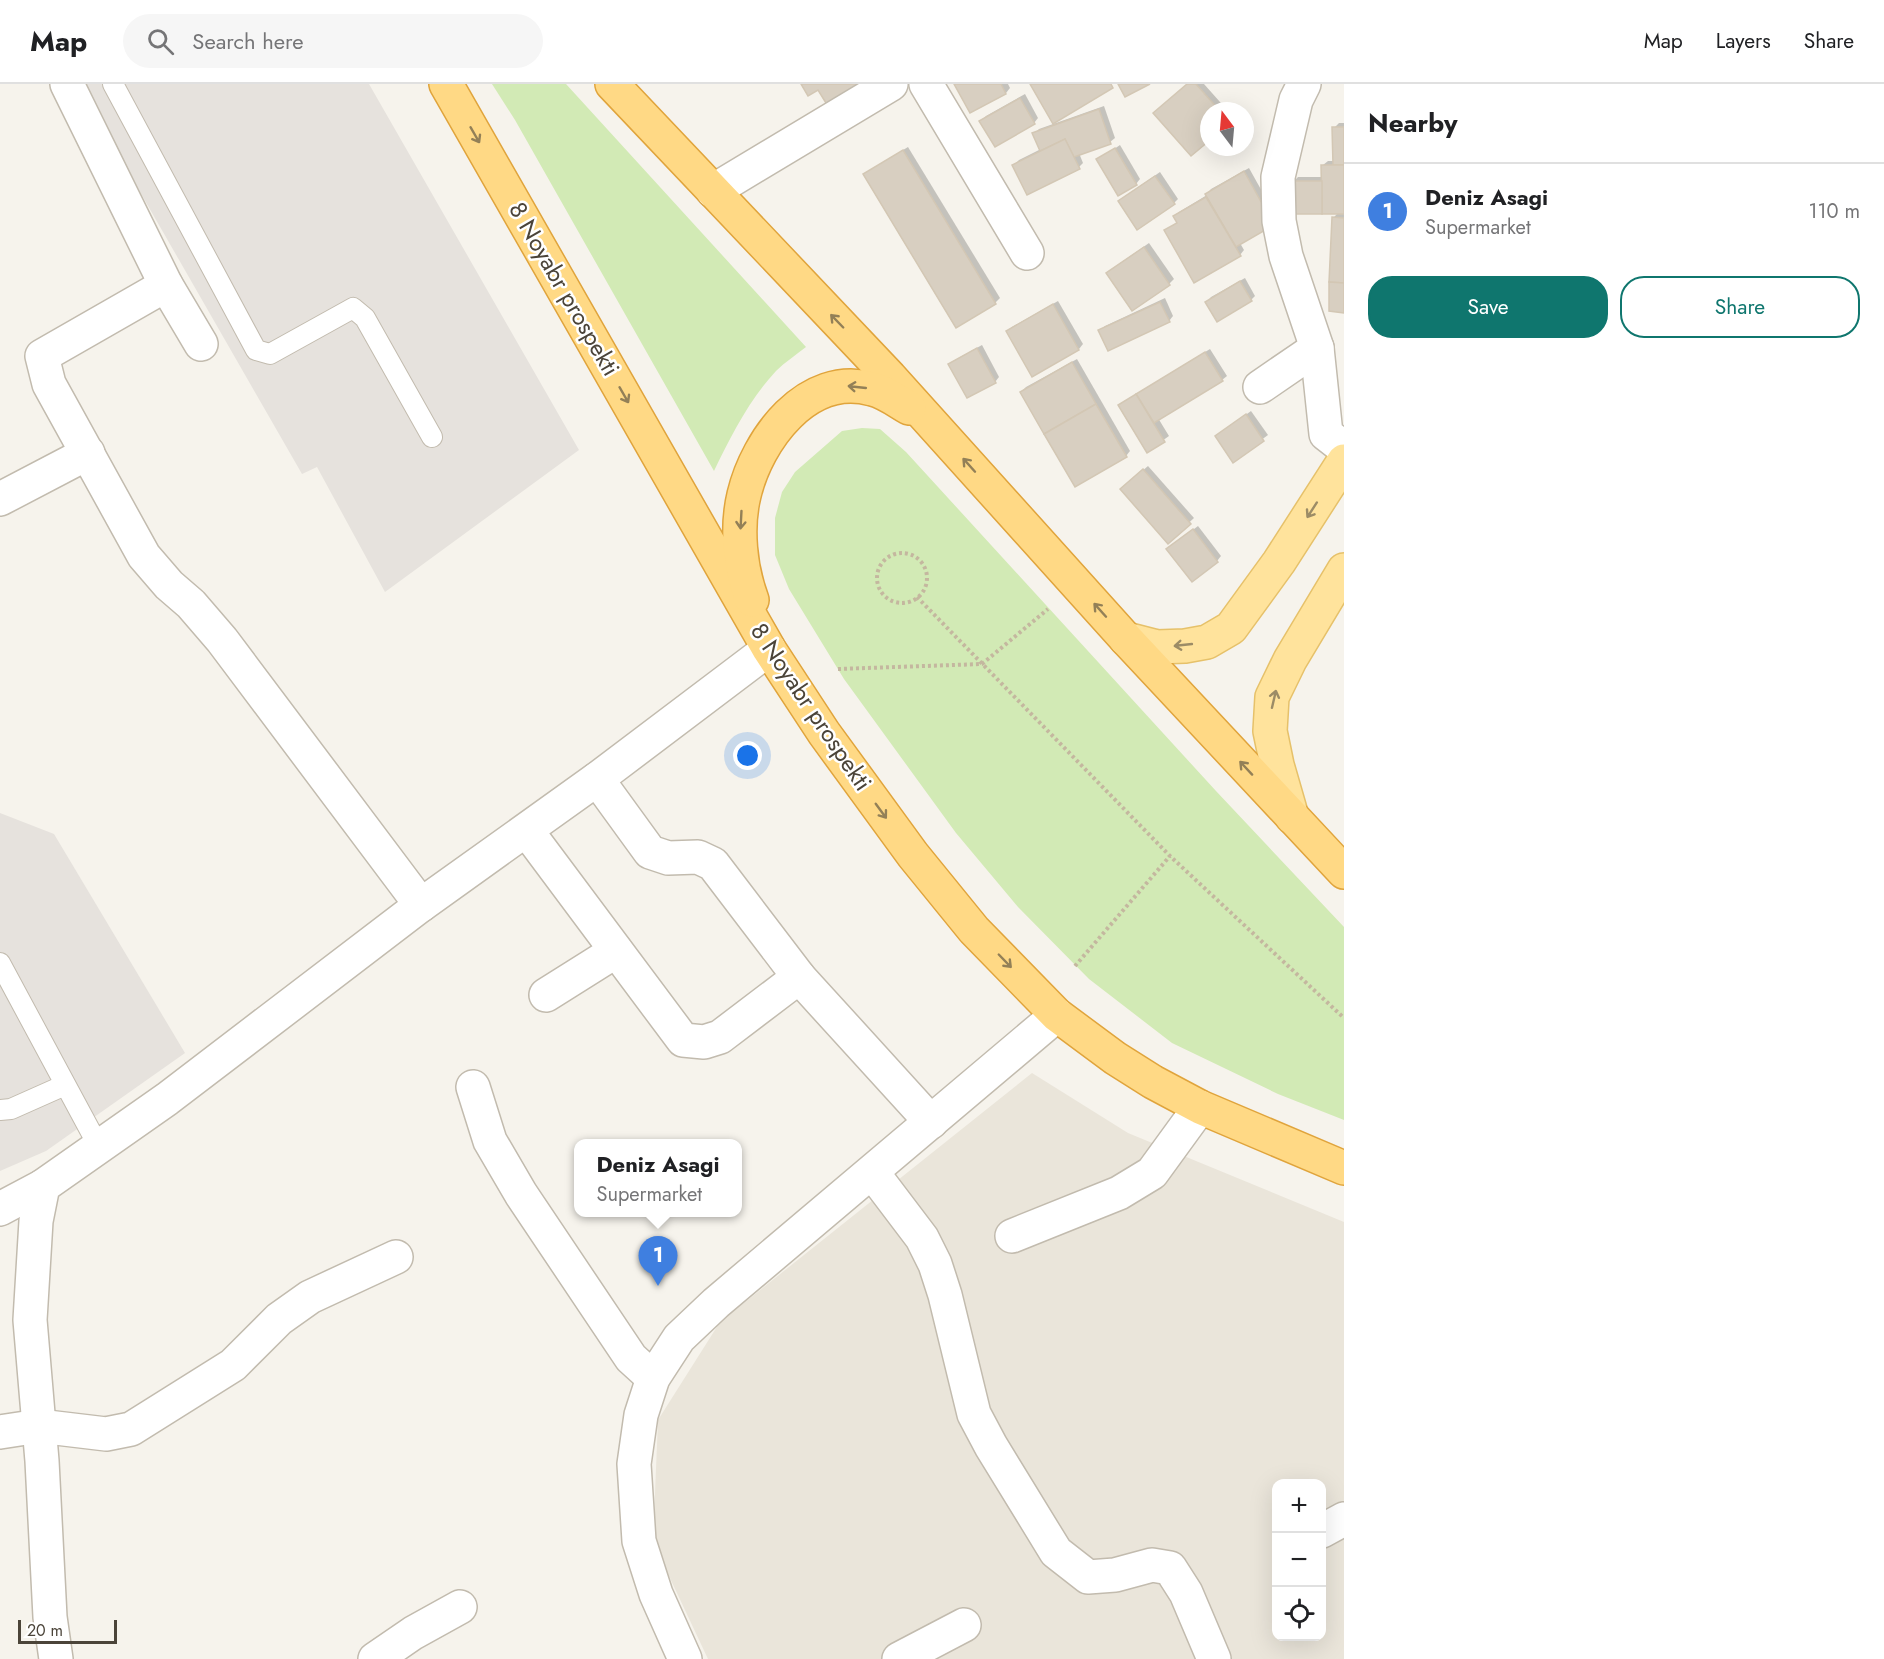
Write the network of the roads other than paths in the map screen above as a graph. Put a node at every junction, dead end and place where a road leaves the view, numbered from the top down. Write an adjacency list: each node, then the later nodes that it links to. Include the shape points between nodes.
1 (68, 84): 10 (street)
2 (113, 84): 15 (lane, via 256,350 270,354 353,308 364,318)
3 (446, 84): 22 (highway, 8 Noyabr prospekti, one-way to 22)
4 (612, 84): 8 (highway)
5 (891, 84): 8 (street)
6 (926, 84): 9 (street)
7 (1304, 84): 12 (street, via 1296,100 1278,177 1279,221)
8 (713, 191): 14 (highway, one-way to 8)
9 (1027, 253)
10 (166, 285): 11 (street); 17 (street, via 42,356 49,384)
11 (201, 344)
12 (1317, 348): 13 (street); 16 (street, via 1326,434)
13 (1260, 387)
14 (928, 419): 21 (highway, one-way to 14); 22 (highway, one-way to 22, via 872,389 846,386 821,392 795,408 776,427 759,453 744,495 741,520 745,582)
15 (432, 437)
16 (1344, 448)
17 (88, 453): 19 (street); 27 (street, via 144,556 222,640)
18 (1344, 461): 21 (main road, one-way to 21, via 1231,628 1208,642 1185,646 1157,647)
19 (0, 499)
20 (1344, 570): 24 (main road, one-way to 20, via 1270,731 1272,697)
21 (1126, 639): 24 (highway, one-way to 21)
22 (769, 649): 23 (street); 32 (highway, 8 Noyabr prospekti, one-way to 32, via 824,733 913,855 974,930)
23 (597, 779): 25 (street); 30 (street, via 650,852 668,858 699,857 713,864)
24 (1292, 817): 26 (highway)
25 (527, 831): 27 (street); 28 (street)
26 (1344, 872)
27 (421, 905): 38 (street)
28 (616, 951): 30 (street, via 684,1040 704,1042 720,1037); 31 (street)
29 (0, 963): 33 (lane)
30 (799, 977): 37 (street)
31 (546, 995)
32 (1057, 1015): 35 (highway, 8 Noyabr prospekti, via 1143,1076); 37 (street)
33 (65, 1085): 36 (lane, via 11,1109); 38 (lane)
34 (473, 1087): 45 (street, via 490,1141 521,1194 631,1358)
35 (1200, 1107): 39 (highway, 8 Noyabr prospekti); 43 (street, via 1152,1173 1119,1193)
36 (0, 1110)
37 (931, 1122): 40 (street)
38 (99, 1147): 41 (street)
39 (1344, 1168)
40 (872, 1172): 45 (street, via 716,1303 679,1338); 56 (street, via 922,1238 935,1264 974,1414 1056,1552 1088,1577 1115,1575 1152,1564 1170,1568 1186,1593)
41 (43, 1186): 42 (street); 46 (street, via 36,1221 30,1320)
42 (0, 1209)
43 (1012, 1236)
44 (396, 1257): 46 (street, via 310,1297 279,1319 233,1365 131,1429 106,1434)
45 (653, 1378): 54 (street, via 641,1415 634,1464 639,1541 656,1594)
46 (39, 1426): 47 (street); 52 (street)
47 (0, 1432)
48 (1344, 1520): 49 (street)
49 (1326, 1529)
50 (460, 1607): 53 (street)
51 (964, 1625): 55 (street)
52 (56, 1659)
53 (375, 1659)
54 (685, 1659)
55 (899, 1659)
56 (1214, 1659)

